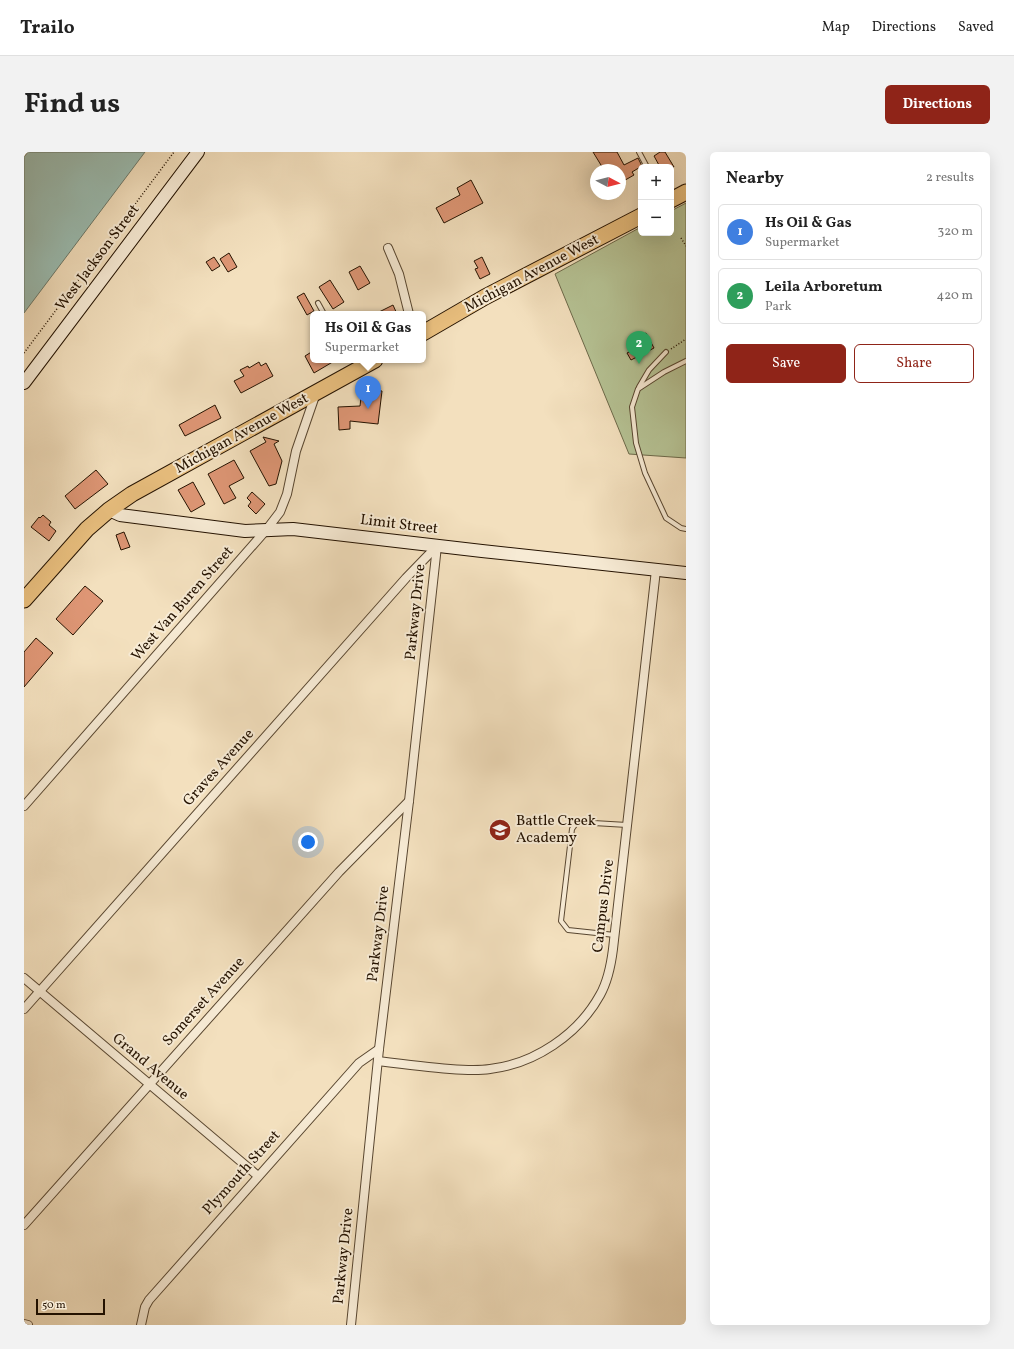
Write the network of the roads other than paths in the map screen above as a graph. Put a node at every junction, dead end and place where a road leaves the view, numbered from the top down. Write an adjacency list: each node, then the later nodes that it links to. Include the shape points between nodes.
1 (198, 152): 15 (street, West Jackson Street)
2 (640, 152): 3 (lane)
3 (646, 164)
4 (686, 192): 5 (highway)
5 (674, 198)
6 (638, 218): 11 (highway, Michigan Avenue West, via 485,297)
7 (388, 248): 10 (street, via 399,274)
8 (318, 303): 9 (lane)
9 (322, 311)
10 (407, 311)
11 (426, 331)
12 (666, 352): 16 (lane, via 649,370)
13 (686, 360): 16 (lane)
14 (366, 363): 17 (highway, Michigan Avenue West)
15 (24, 383)
16 (638, 389): 19 (lane, via 632,407 636,443 645,472 666,518)
17 (316, 393): 18 (highway, Michigan Avenue West, via 132,494); 20 (street, West Van Buren Street, via 296,451 287,494 280,512)
18 (109, 510): 20 (street, Limit Street, via 120,515 245,531); 24 (highway, Michigan Avenue West, via 87,529)
19 (686, 529)
20 (267, 530): 21 (street, Limit Street, via 293,529); 26 (street, West Van Buren Street)
21 (437, 546): 22 (street, Limit Street); 25 (street, Parkway Drive); 30 (street, Graves Avenue)
22 (656, 570): 23 (street, Limit Street); 27 (street, Campus Drive)
23 (686, 573)
24 (24, 600)
25 (409, 801): 32 (street, Parkway Drive); 34 (street, Somerset Avenue, via 339,872)
26 (24, 806)
27 (627, 825): 28 (street, Campus Drive); 28 (lane, via 577,822 572,829 561,921 568,930)
28 (615, 935): 33 (street, Campus Drive, via 610,972 596,1001 572,1030 554,1045 534,1056 514,1064 465,1070)
29 (24, 978): 30 (street, Grand Avenue)
30 (39, 992): 31 (street, Graves Avenue); 34 (street, Grand Avenue)
31 (24, 1009)
32 (379, 1049): 33 (street, Parkway Drive); 35 (street, Plymouth Street, via 359,1063)
33 (378, 1061): 40 (street, Parkway Drive)
34 (149, 1085): 35 (street, Grand Avenue); 36 (street, Somerset Avenue)
35 (258, 1176): 39 (street, Plymouth Street, via 149,1300)
36 (24, 1225)
37 (24, 1324): 38 (street)
38 (28, 1325)
39 (141, 1325)
40 (351, 1325)

